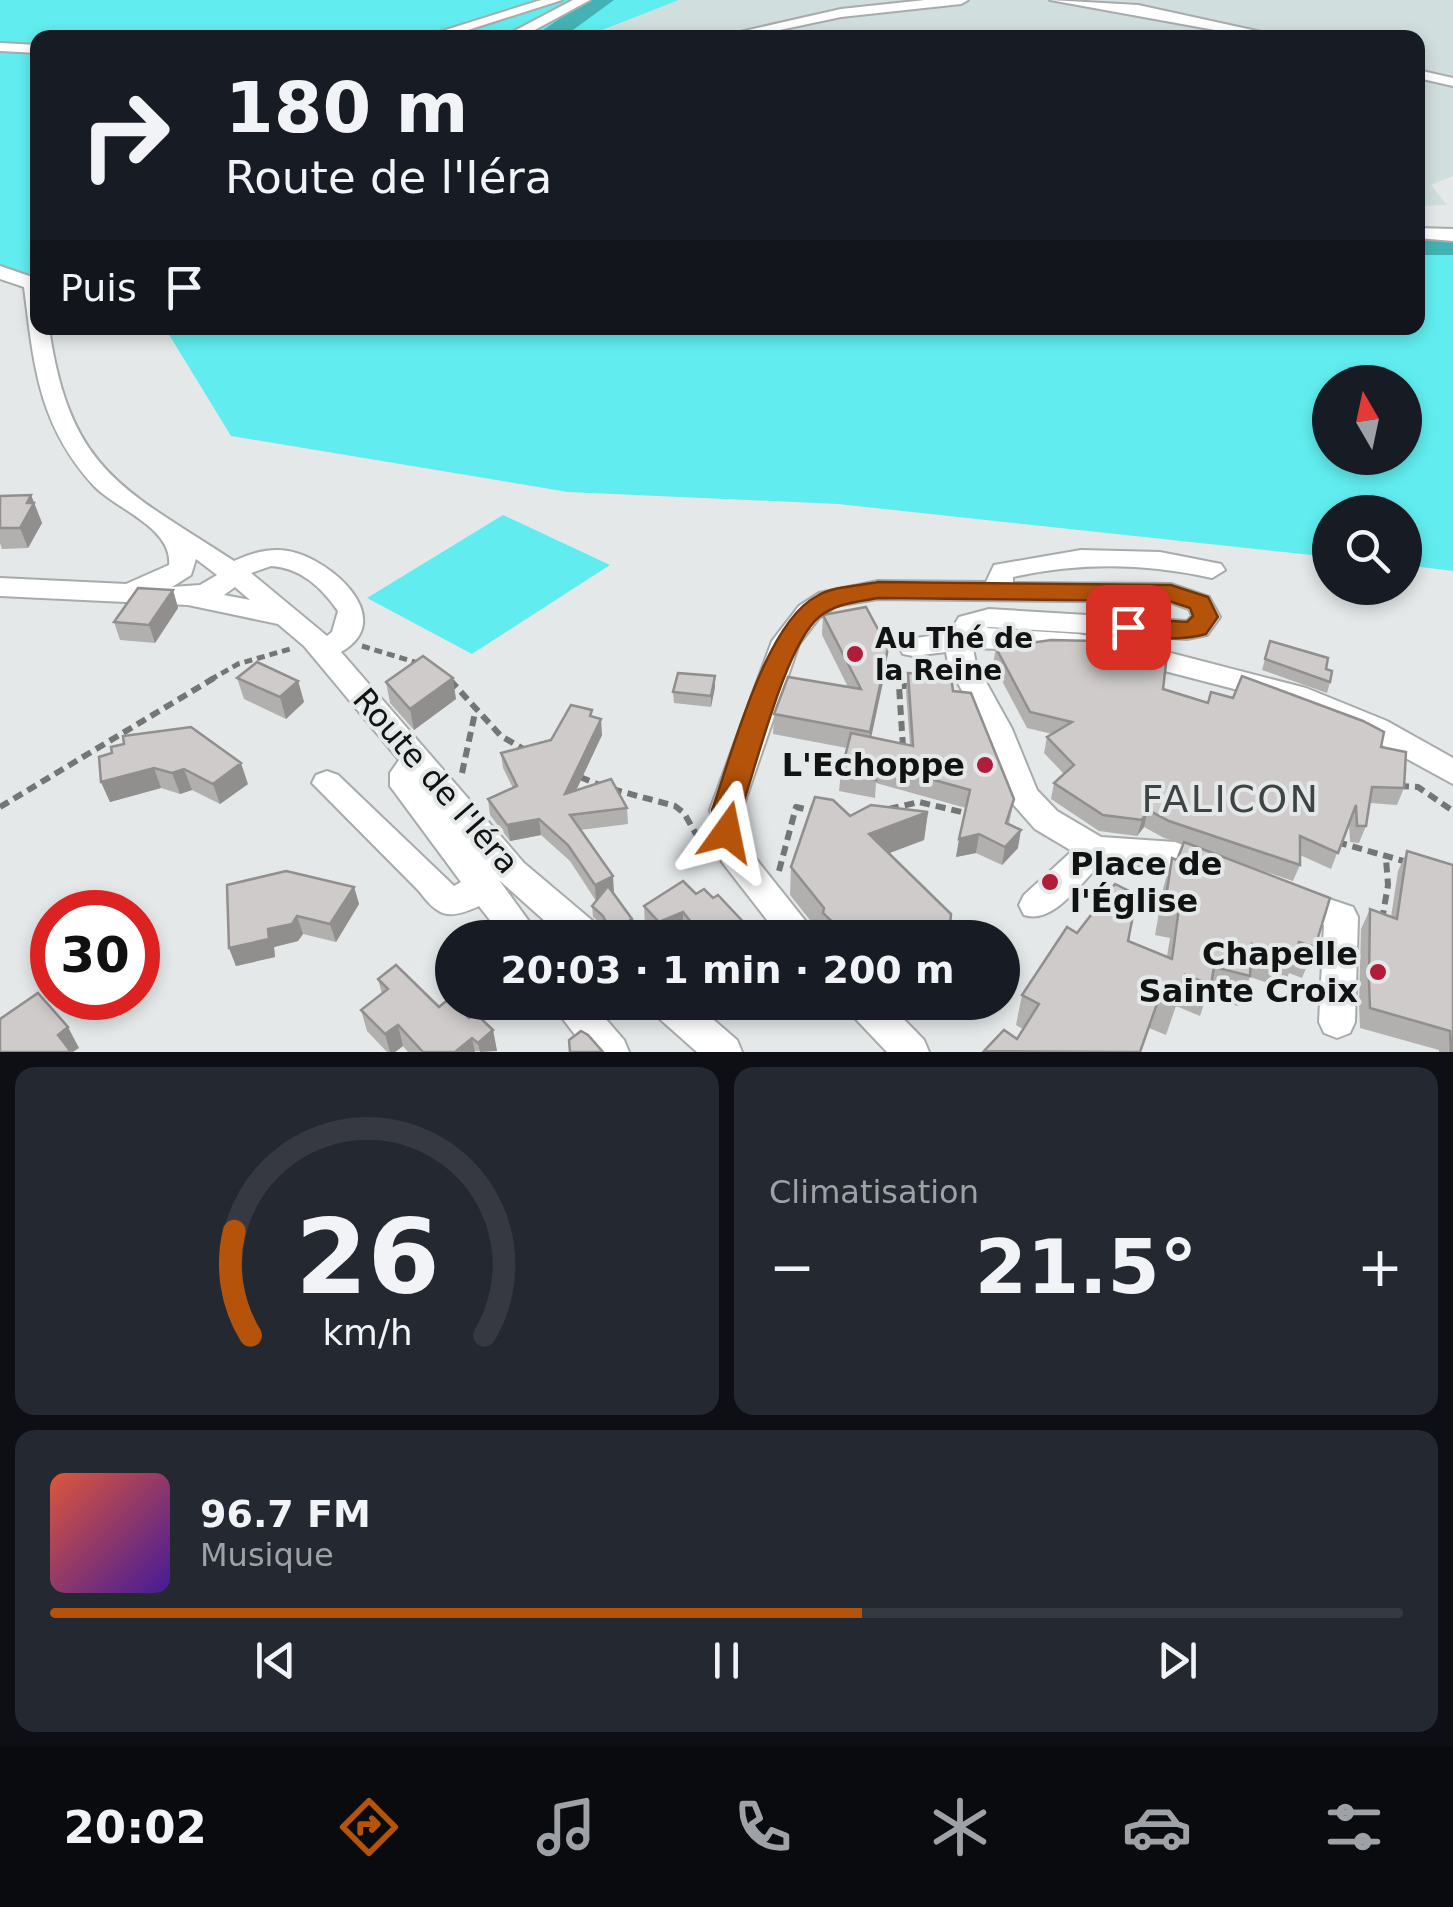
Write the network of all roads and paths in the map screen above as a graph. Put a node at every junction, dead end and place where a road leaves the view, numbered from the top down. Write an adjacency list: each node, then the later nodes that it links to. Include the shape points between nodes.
1 (555, 0): 5 (street)
2 (584, 0): 6 (street)
3 (961, 0): 7 (street)
4 (1057, 0): 8 (street)
5 (453, 30)
6 (524, 30)
7 (759, 30)
8 (1242, 30)
9 (0, 47): 10 (street)
10 (30, 49)
11 (1425, 76): 12 (street)
12 (1453, 82)
13 (1425, 234): 14 (street)
14 (1453, 236)
15 (0, 272): 16 (street, Route de l'Iéra)
16 (30, 283)
17 (40, 335): 18 (street, Route de l'Iéra, via 46,378 81,457 115,494)
18 (168, 533): 20 (street, Route de l'Iéra); 22 (street, via 184,556)
19 (1212, 570): 24 (street, via 1069,558 1003,571)
20 (232, 572): 22 (street, via 215,589); 26 (street, Route de l'Iéra); 29 (street, via 288,560 309,564 330,579 352,622)
21 (0, 574): 25 (street, via 88,579)
22 (179, 580): 25 (street); 26 (street)
23 (0, 588): 25 (street)
24 (1000, 590): 27 (street, via 1171,593 1200,603 1206,617 1187,630 989,618 969,623); 54 (street, via 851,593 828,600 798,624 786,641 726,810 733,852)
25 (110, 591)
26 (290, 617): 29 (street, Route de l'Iéra)
27 (958, 640): 28 (street); 39 (street, via 1090,644 1260,685 1377,729); 49 (street, via 962,664 1024,796 1046,820)
28 (913, 647)
29 (330, 656): 36 (street, Route de l'Iéra); 43 (path, via 317,667 291,649 238,664)
30 (394, 658): 31 (path)
31 (420, 664)
32 (438, 673): 34 (path)
33 (917, 686): 37 (path, via 899,686)
34 (476, 708): 35 (path, via 501,736); 40 (path)
35 (534, 755)
36 (416, 761): 53 (street, via 405,773 405,786); 58 (street, Route de l'Iéra, via 512,872)
37 (904, 762)
38 (567, 771): 50 (path, via 676,806)
39 (1453, 772)
40 (460, 782)
41 (326, 783): 53 (street, via 446,900 465,898)
42 (1382, 785): 44 (path, via 1418,787)
43 (0, 807)
44 (1453, 812)
45 (828, 815): 54 (path, via 796,807 776,882)
46 (875, 816): 47 (path, via 918,800)
47 (982, 820)
48 (1334, 841): 51 (path)
49 (1095, 849): 55 (street); 56 (street, via 1175,855)
50 (710, 859)
51 (1386, 859): 52 (path); 60 (path)
52 (1420, 864)
53 (484, 883): 57 (street)
54 (762, 894): 59 (street)
55 (1036, 905)
56 (1340, 917): 60 (path); 65 (street)
57 (511, 920)
58 (568, 920)
59 (786, 920)
60 (1382, 923): 61 (path)
61 (1391, 929)
62 (583, 1020): 66 (street)
63 (687, 1020): 67 (street)
64 (880, 1020): 68 (street)
65 (1337, 1022)
66 (611, 1052)
67 (724, 1052)
68 (911, 1052)

